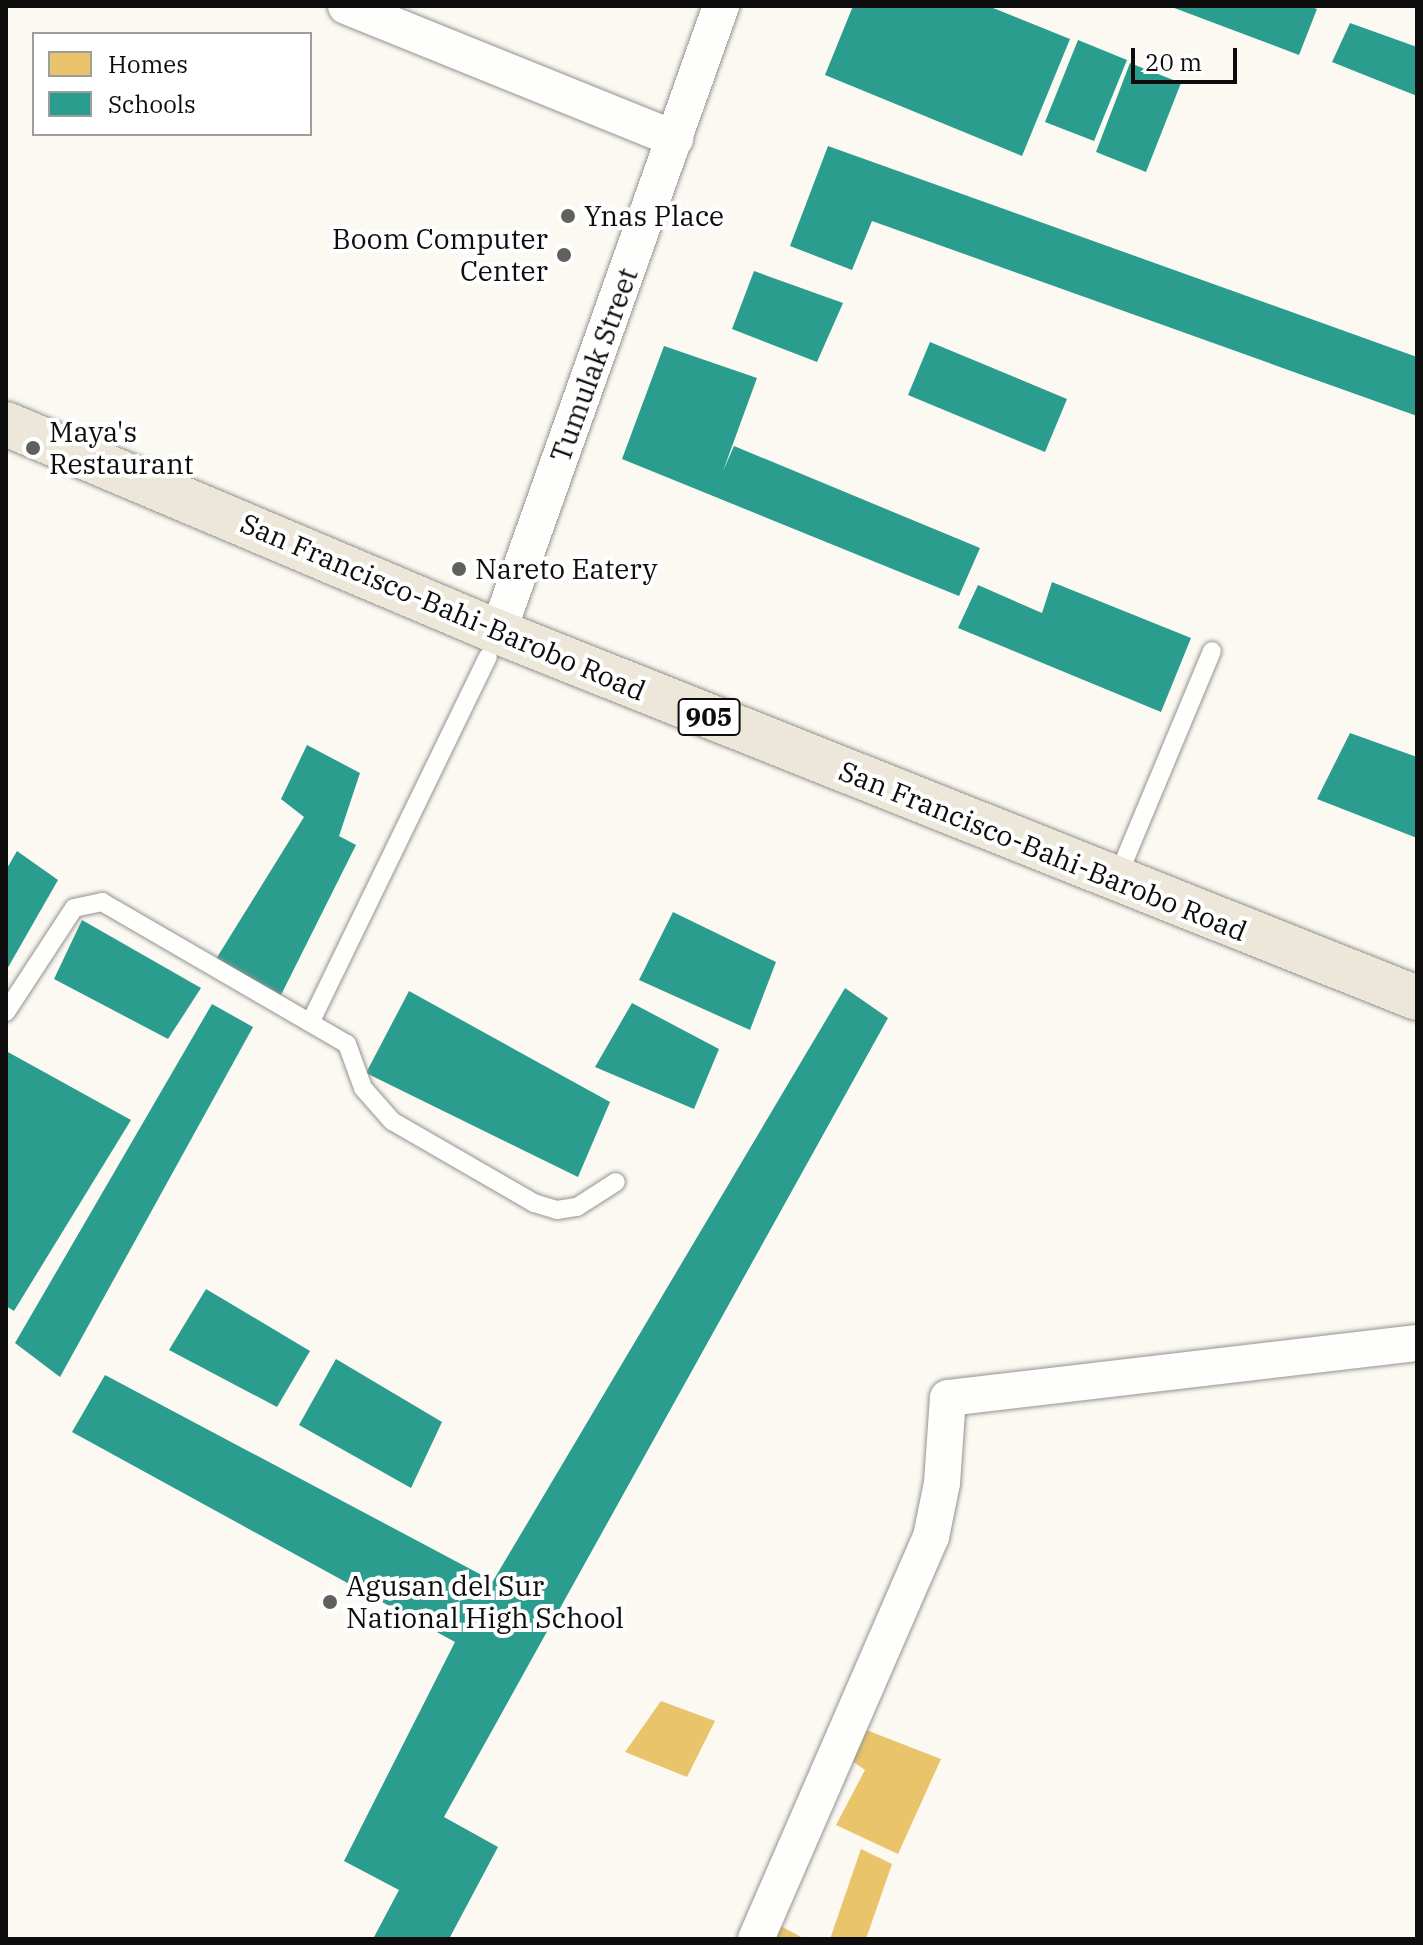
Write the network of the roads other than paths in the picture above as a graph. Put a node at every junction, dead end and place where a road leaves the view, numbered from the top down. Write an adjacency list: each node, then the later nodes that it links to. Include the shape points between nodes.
1 (346, 6): 3 (street)
2 (721, 6): 3 (street, Tumulak Street)
3 (675, 139): 6 (street, Tumulak Street)
4 (6, 424): 6 (main road, San Francisco-Bahi-Barobo Road / 905)
5 (6, 453): 6 (main road, San Francisco-Bahi-Barobo Road / 905)
6 (493, 644): 8 (main road, San Francisco-Bahi-Barobo Road / 905); 11 (lane); 12 (main road, San Francisco-Bahi-Barobo Road / 905)
7 (1212, 651): 8 (lane)
8 (1116, 881): 9 (main road, San Francisco-Bahi-Barobo Road / 905)
9 (1417, 998)
10 (6, 1012): 11 (lane, via 74,908 87,901 102,902)
11 (311, 1021): 13 (lane, via 347,1044 363,1088 392,1121 534,1203 557,1210 577,1207)
12 (1417, 1027)
13 (616, 1182)
14 (1417, 1343): 15 (street, via 948,1398 942,1483 931,1537)
15 (756, 1939)

